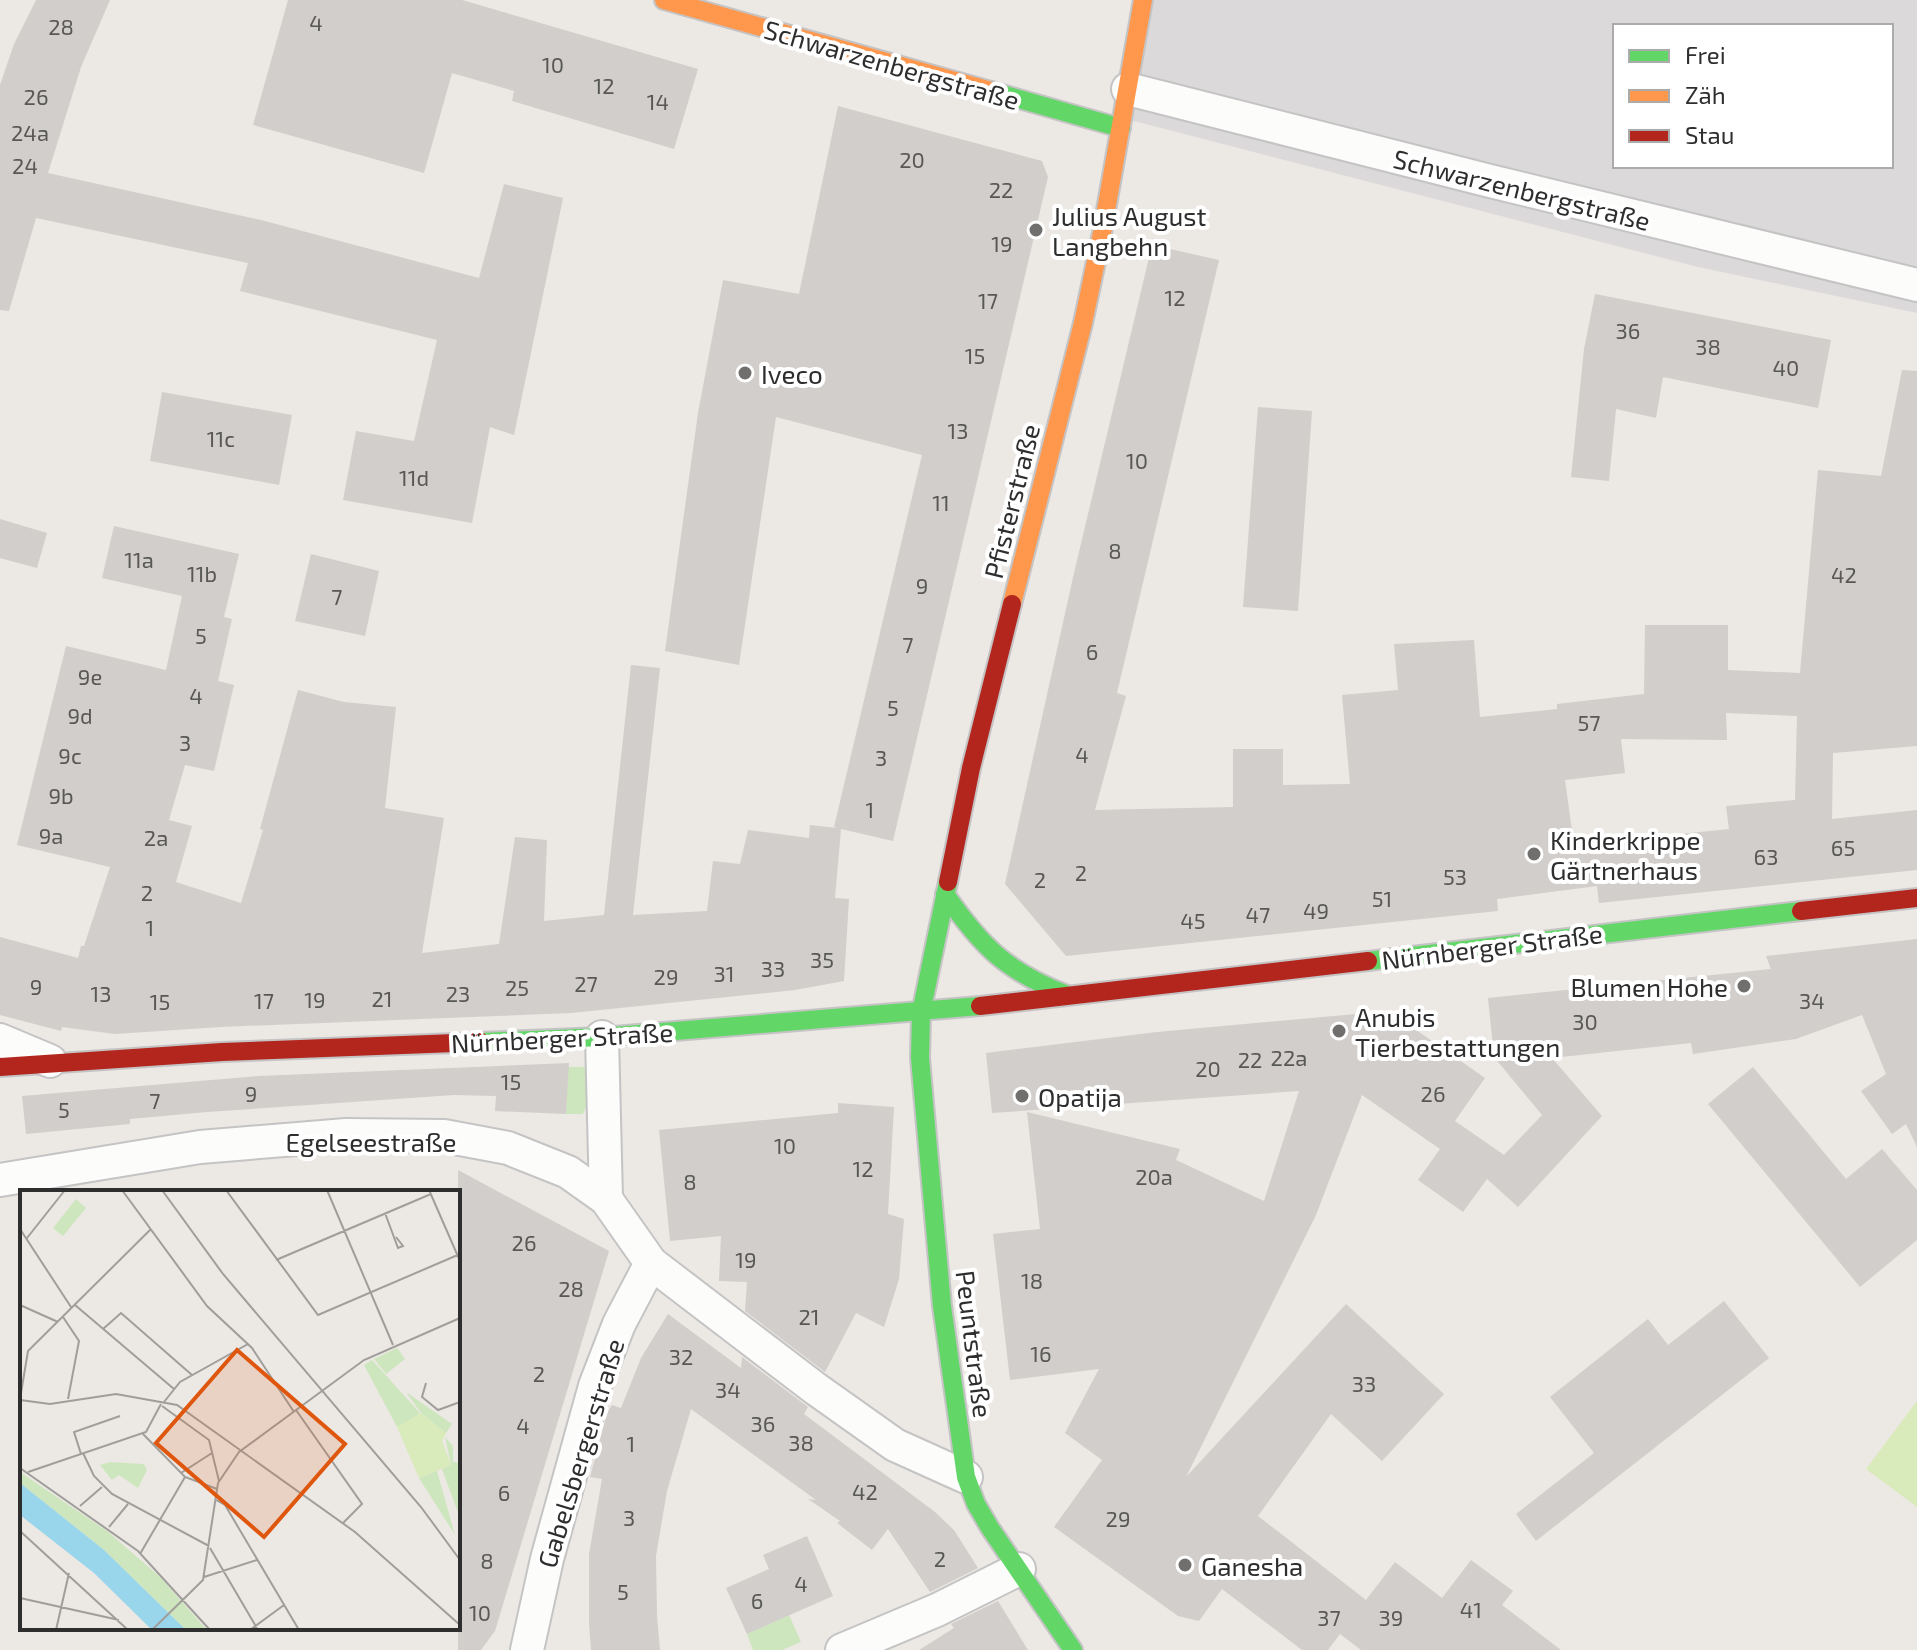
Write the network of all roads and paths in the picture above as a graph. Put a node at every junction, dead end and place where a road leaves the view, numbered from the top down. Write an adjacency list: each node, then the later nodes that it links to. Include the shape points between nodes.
1 (664, 0): 4 (street, Schwarzenbergstraße)
2 (1143, 0): 3 (street, Pfisterstraße)
3 (1128, 89): 4 (street, Pfisterstraße); 5 (street, Schwarzenbergstraße)
4 (1121, 128): 6 (street, Pfisterstraße, via 1083,323 971,768)
5 (1917, 285)
6 (945, 894): 8 (street, Nürnberger Straße, via 976,940 1009,968); 9 (street, Pfisterstraße)
7 (1917, 898): 8 (street, Nürnberger Straße)
8 (1067, 995): 9 (street, Nürnberger Straße)
9 (921, 1013): 10 (street, Nürnberger Straße); 17 (street, Peuntstraße, via 920,1058 942,1306)
10 (602, 1037): 12 (street, Nürnberger Straße); 15 (street)
11 (0, 1040): 12 (street, Nürnberger Straße)
12 (56, 1064): 13 (street, Nürnberger Straße)
13 (0, 1067)
14 (0, 1180): 15 (street, Egelseestraße, via 200,1147 346,1135 444,1136 508,1148 568,1172)
15 (606, 1199): 16 (street, Egelseestraße)
16 (651, 1263): 17 (street, Egelseestraße, via 895,1445); 19 (street, Gabelsbergerstraße, via 595,1386)
17 (966, 1477): 18 (street, Peuntstraße, via 976,1504)
18 (1019, 1569): 20 (street); 21 (street, Peuntstraße)
19 (527, 1650)
20 (842, 1650)
21 (1073, 1650)

